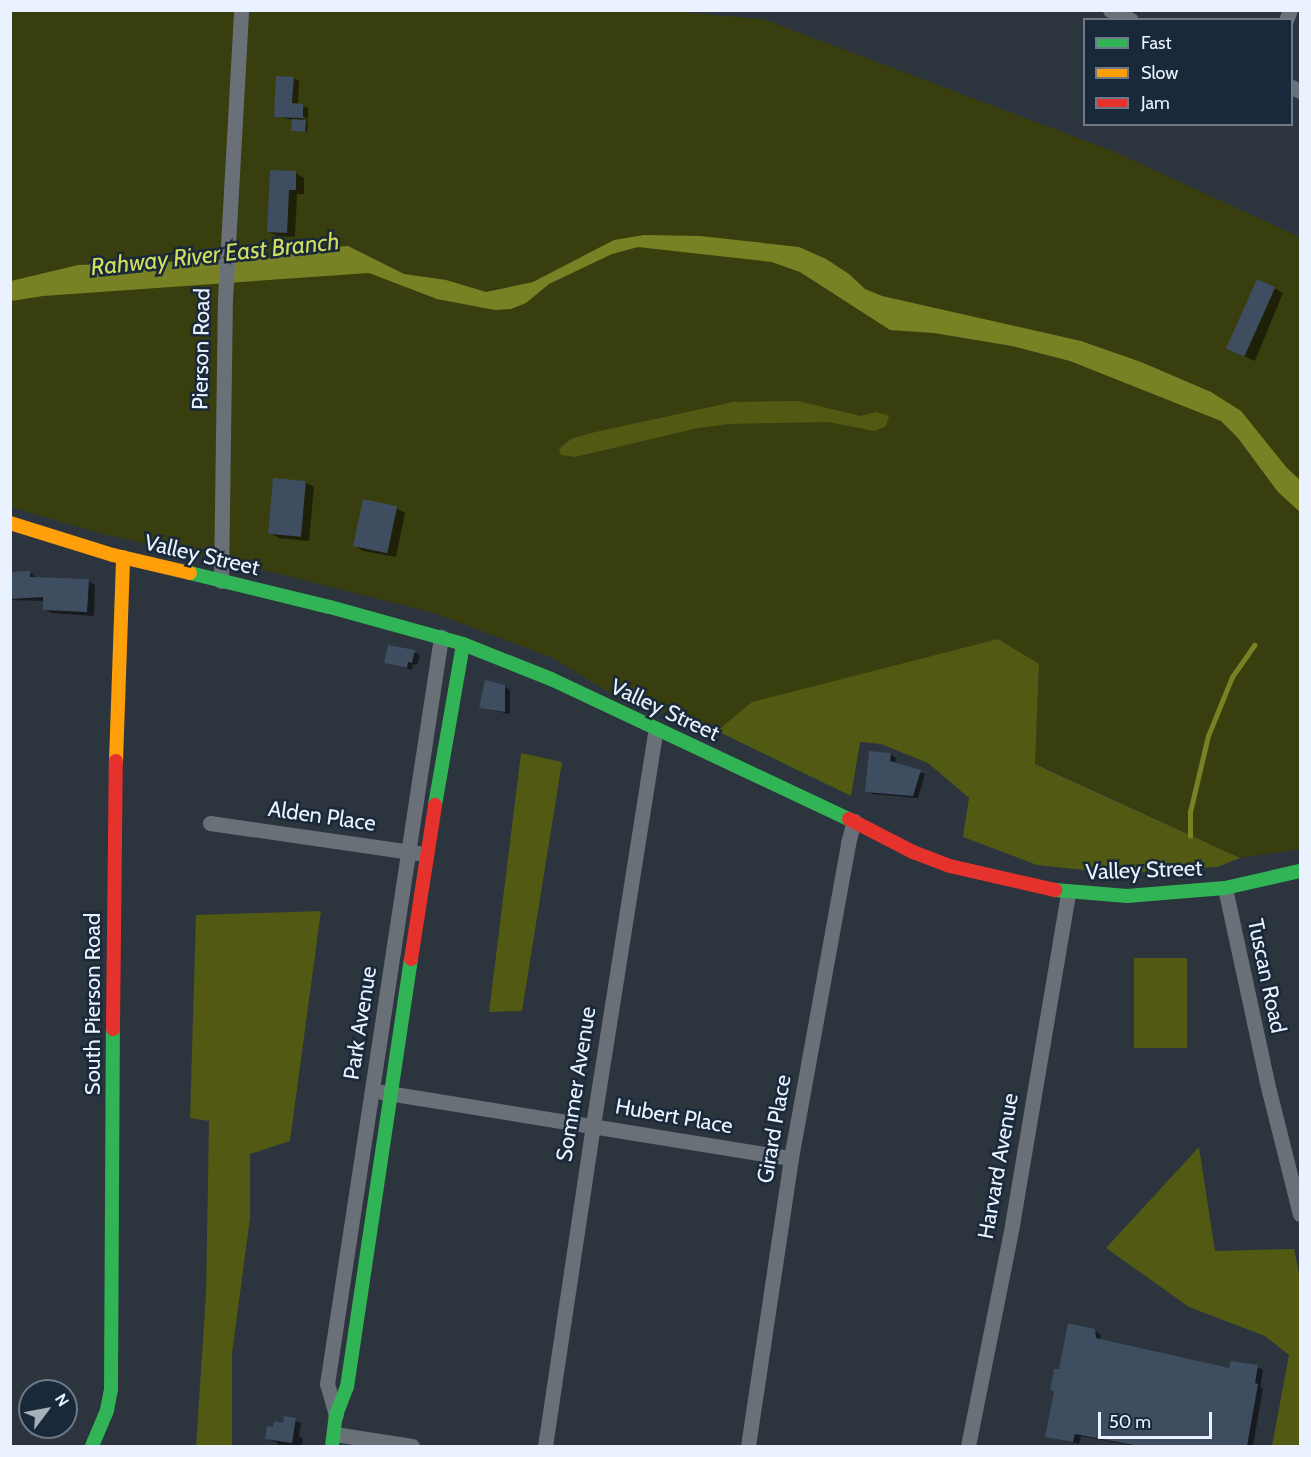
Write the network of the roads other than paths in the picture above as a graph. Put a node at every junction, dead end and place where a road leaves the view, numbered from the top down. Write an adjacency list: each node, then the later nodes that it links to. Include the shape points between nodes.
1 (241, 10): 6 (street, Pierson Road, via 225,299)
2 (1110, 10): 3 (street)
3 (1127, 18)
4 (10, 523): 5 (street, Valley Street)
5 (123, 557): 6 (street, Valley Street); 24 (street, South Pierson Road, via 114,818 111,1389)
6 (221, 581): 7 (street, Valley Street)
7 (441, 637): 8 (street, Valley Street); 12 (street, Park Avenue)
8 (463, 644): 9 (street, Valley Street, via 551,679); 13 (street, Park Avenue)
9 (656, 729): 10 (street, Valley Street); 19 (street, Sommer Avenue)
10 (854, 821): 16 (street, Valley Street, via 913,852 950,866); 20 (street, Girard Place)
11 (210, 823): 12 (street, Alden Place)
12 (410, 851): 13 (street, Alden Place); 17 (street, Park Avenue)
13 (427, 854): 18 (street, Park Avenue)
14 (1300, 871): 15 (street, Valley Street)
15 (1225, 888): 16 (street, Valley Street, via 1127,896); 21 (street, Tuscan Road)
16 (1068, 893): 28 (street, Harvard Avenue, via 1012,1225)
17 (373, 1090): 18 (street, Hubert Place); 22 (street, Park Avenue, via 327,1384)
18 (390, 1094): 19 (street, Hubert Place); 22 (street, Park Avenue, via 346,1387)
19 (593, 1125): 20 (street, Hubert Place); 26 (street, Sommer Avenue)
20 (790, 1158): 27 (street, Girard Place)
21 (1300, 1214)
22 (336, 1415): 23 (street, Park Avenue)
23 (333, 1440): 25 (street)
24 (92, 1446)
25 (412, 1446)
26 (545, 1446)
27 (747, 1446)
28 (968, 1446)

